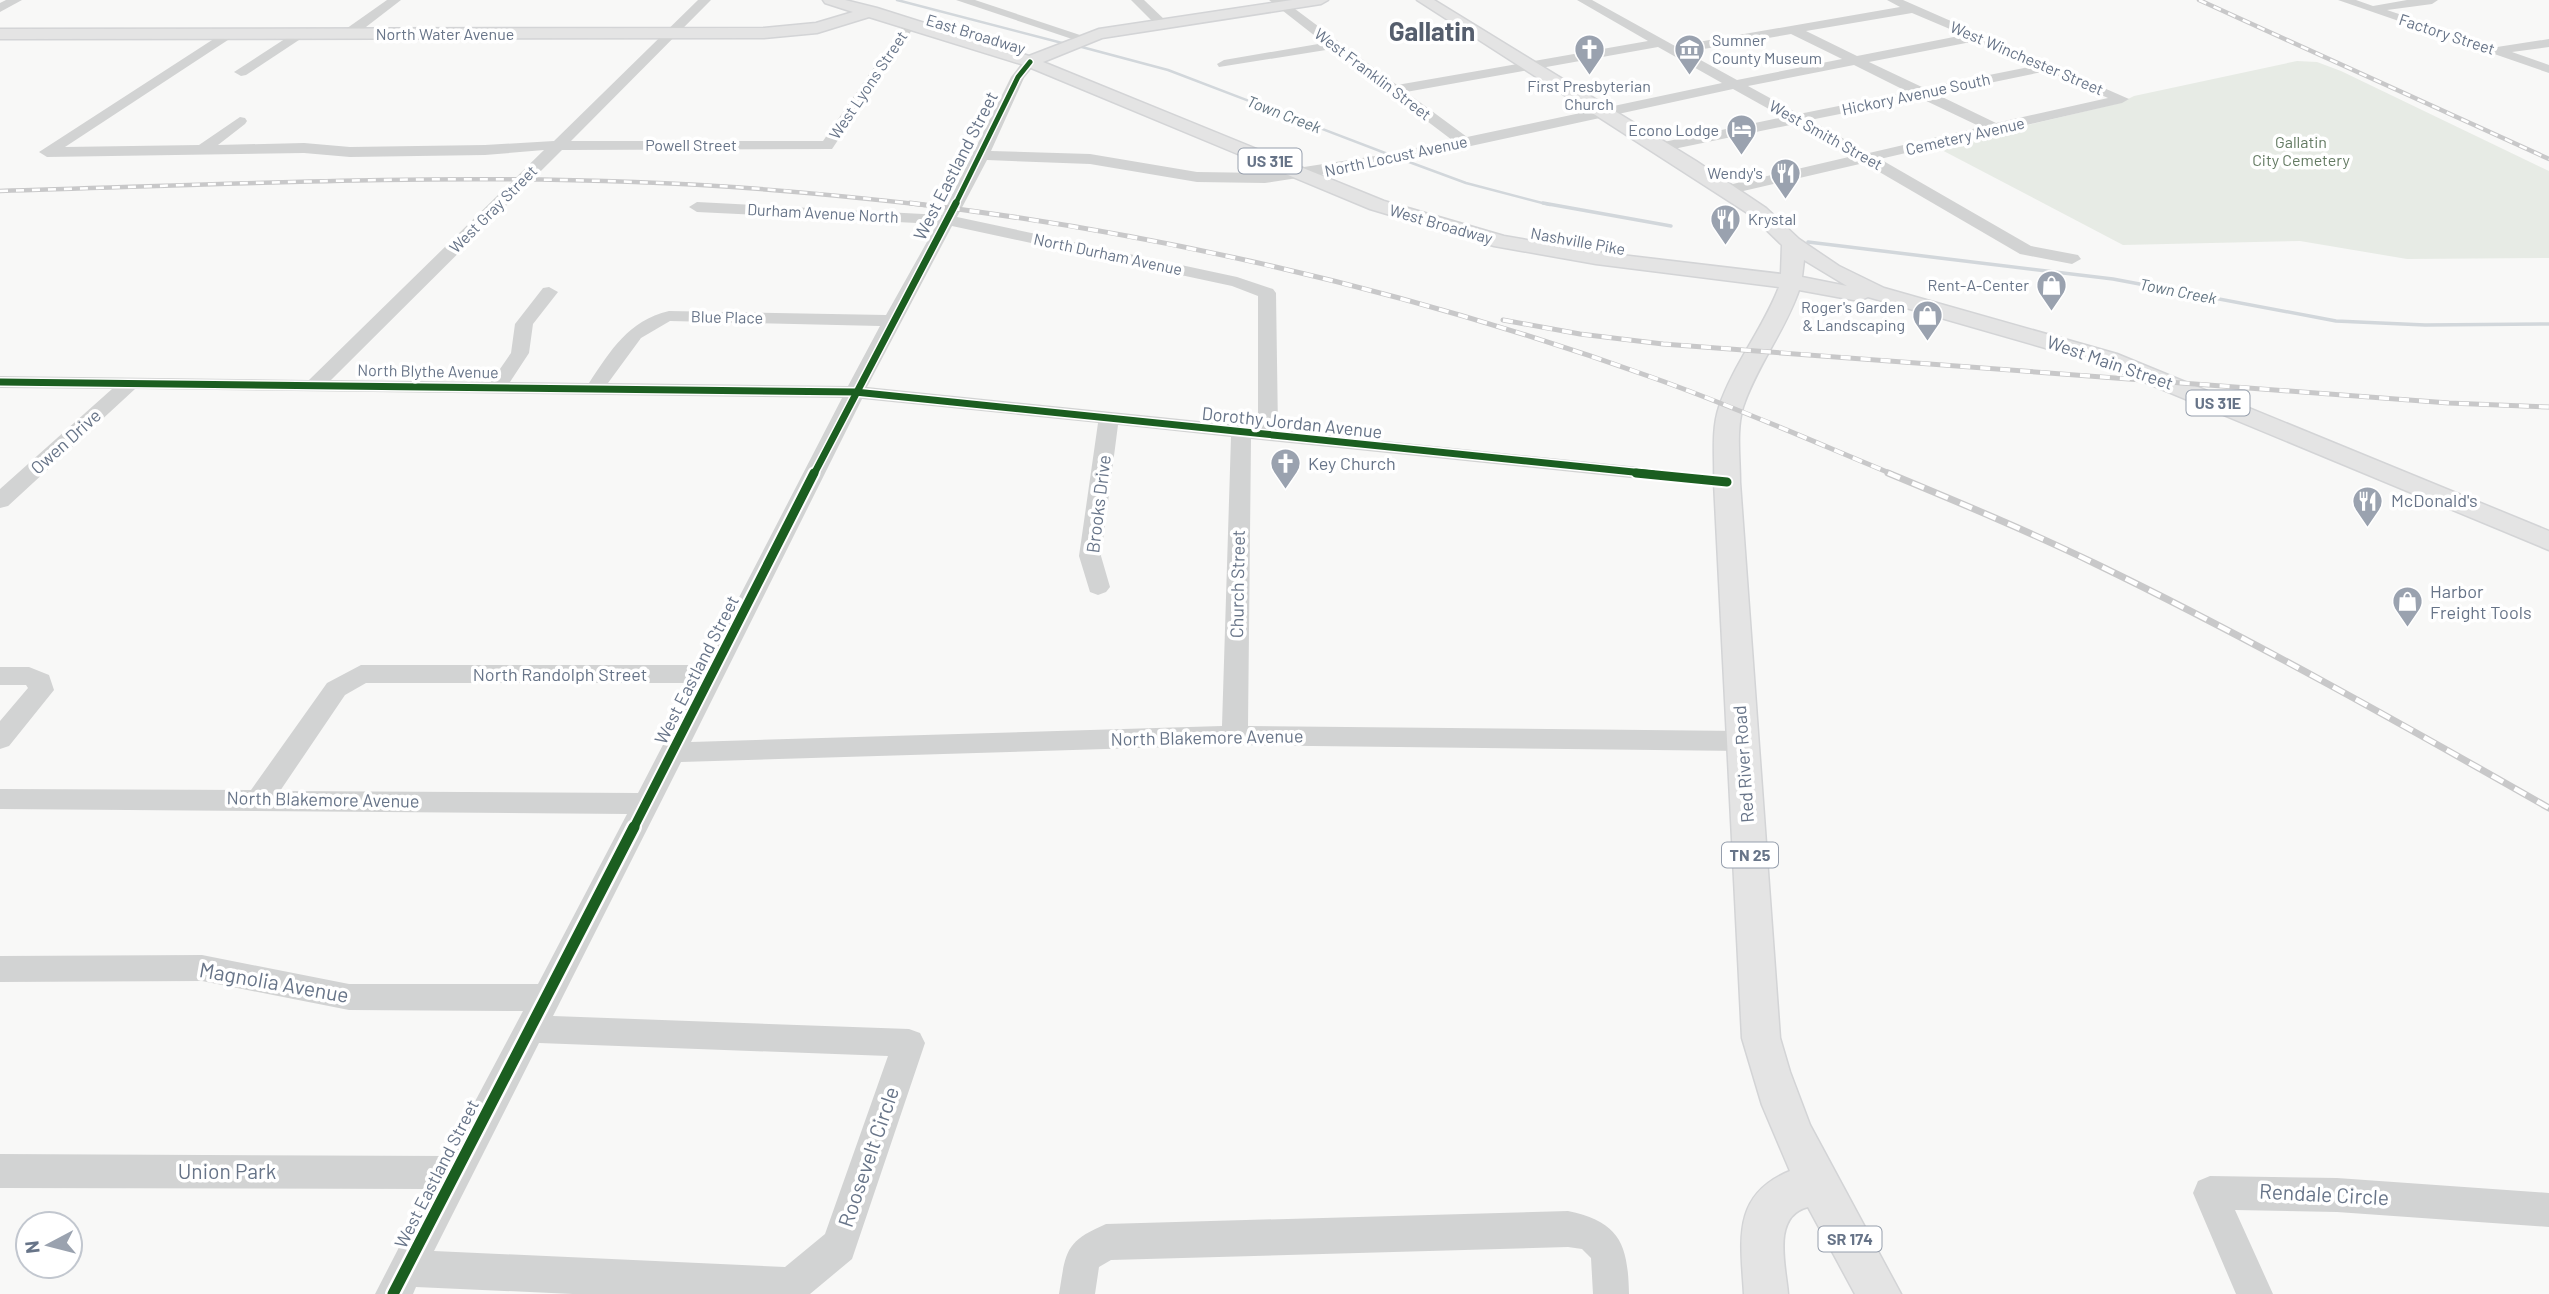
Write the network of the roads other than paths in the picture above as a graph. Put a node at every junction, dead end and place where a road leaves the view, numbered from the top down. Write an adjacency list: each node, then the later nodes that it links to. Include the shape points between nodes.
1 (16, 0): 17 (street)
2 (396, 0): 26 (street)
3 (705, 0): 27 (street, West Gray Street)
4 (830, 0): 15 (main road, East Broadway / US 31E)
5 (962, 0): 16 (street)
6 (1137, 0): 22 (street)
7 (1321, 0): 14 (main road)
8 (1424, 0): 40 (main road)
9 (1583, 0): 34 (street, West Smith Street)
10 (1892, 0): 19 (street, West Winchester Street)
11 (2344, 0): 20 (street, Factory Street)
12 (2432, 0): 20 (street)
13 (1007, 1): 16 (street)
14 (1279, 3): 22 (main road); 33 (street, West Franklin Street)
15 (850, 7): 18 (main road, East Broadway / US 31E); 21 (main road)
16 (982, 7): 31 (street)
17 (0, 8)
18 (876, 9): 21 (main road, North Water Avenue); 23 (main road, East Broadway / US 31E); 36 (main road, East Broadway / US 31E)
19 (1913, 9): 24 (street); 30 (street, West Winchester Street)
20 (2370, 9): 35 (street, Factory Street)
21 (840, 22): 27 (main road, North Water Avenue, via 781,33)
22 (1162, 24): 31 (main road)
23 (916, 26): 36 (main road, US 31E); 53 (street, West Lyons Street)
24 (1793, 30): 34 (street); 37 (street)
25 (0, 34): 28 (main road, North Water Avenue)
26 (348, 34): 27 (main road, North Water Avenue); 29 (main road, North Water Avenue)
27 (671, 34): 52 (street, West Gray Street)
28 (226, 35): 29 (main road, North Water Avenue); 55 (street, Powell Street, via 47,152)
29 (297, 35): 42 (street)
30 (1979, 36): 37 (street, North Locust Avenue); 39 (street, West Winchester Street)
31 (1079, 40): 36 (main road)
32 (2549, 43): 35 (street)
33 (1335, 45): 38 (street); 44 (street, West Franklin Street)
34 (1667, 47): 40 (street); 43 (street, West Smith Street)
35 (2497, 51): 41 (street, Factory Street)
36 (1044, 55): 56 (street, West Eastland Street, via 1018,77); 58 (main road, US 31E); 59 (main road, West Broadway / US 31E)
37 (1856, 59): 43 (street, North Locust Avenue); 45 (street)
38 (1224, 64)
39 (2049, 66): 45 (street, Hickory Avenue South); 46 (street, West Winchester Street)
40 (1532, 67): 44 (street); 47 (main road)
41 (2549, 69)
42 (241, 72)
43 (1735, 84): 47 (street, North Locust Avenue); 48 (street, West Smith Street)
44 (1393, 90): 51 (street, West Franklin Street)
45 (1922, 92): 48 (street, Hickory Avenue South); 50 (street)
46 (2122, 99): 50 (street, Cemetery Avenue)
47 (1602, 111): 51 (street, North Locust Avenue); 54 (main road)
48 (1797, 120): 54 (street, Hickory Avenue South); 57 (street, West Smith Street)
49 (240, 121): 55 (street)
50 (1996, 129): 57 (street, Cemetery Avenue)
51 (1464, 142): 58 (street, North Locust Avenue)
52 (556, 145): 53 (street, Powell Street); 55 (street, Powell Street, via 350,152); 72 (street, West Gray Street)
53 (827, 146)
54 (1659, 148): 60 (main road)
55 (203, 149)
56 (979, 155): 59 (street, North Locust Avenue, via 1090,159 1197,177); 62 (street, West Eastland Street)
57 (1869, 159): 60 (street, Cemetery Avenue); 65 (street, West Smith Street, via 2026,250)
58 (1329, 170): 59 (street, North Locust Avenue); 63 (main road, Nashville Pike / US 31E)
59 (1302, 174): 63 (main road, West Broadway / US 31E, via 1377,205)
60 (1726, 190): 64 (main road, via 1767,218)
61 (697, 207): 62 (street, Durham Avenue North)
62 (948, 220): 69 (street, West Eastland Street); 78 (street, North Durham Avenue, via 1237,282 1267,293)
63 (1519, 238): 66 (main road, West Broadway / US 31E, via 1609,260)
64 (1792, 243): 66 (main road); 67 (main road)
65 (2072, 260)
66 (1793, 276): 67 (main road, West Broadway / US 31E, via 1858,295); 79 (main road, Red River Road / TN 25, via 1731,408)
67 (1868, 288): 81 (main road, West Main Street / US 31E, via 2109,359)
68 (549, 292): 73 (street, via 524,324 520,353)
69 (892, 321): 74 (street, Blue Place, via 659,318 635,331); 75 (street, West Eastland Street)
70 (0, 382): 71 (street, North Blythe Avenue)
71 (132, 382): 72 (street, North Blythe Avenue); 80 (street, Owen Drive)
72 (316, 384): 73 (street, North Blythe Avenue)
73 (498, 386): 74 (street, North Blythe Avenue)
74 (595, 388): 75 (street, North Blythe Avenue)
75 (855, 392): 76 (street, Dorothy Jordan Avenue); 83 (street, West Eastland Street)
76 (1109, 419): 77 (street, Dorothy Jordan Avenue); 82 (street, Brooks Drive, via 1090,556)
77 (1241, 433): 78 (street, Dorothy Jordan Avenue); 85 (street, Church Street)
78 (1268, 436): 79 (street, Dorothy Jordan Avenue)
79 (1727, 482): 87 (main road, Red River Road / TN 25)
80 (0, 502)
81 (2549, 541)
82 (1098, 587)
83 (714, 674): 88 (street, West Eastland Street); 90 (street, North Randolph Street, via 361,674 336,689)
84 (0, 676): 86 (street, via 29,676 40,681 41,690)
85 (1236, 735): 87 (street, North Blakemore Avenue); 88 (street, North Blakemore Avenue)
86 (0, 739)
87 (1742, 741): 97 (main road, Red River Road / TN 25, via 1761,1038 1784,1115)
88 (673, 752): 91 (street, West Eastland Street)
89 (0, 799): 90 (street, North Blakemore Avenue)
90 (260, 799): 91 (street, North Blakemore Avenue)
91 (646, 804): 93 (street, West Eastland Street)
92 (0, 969): 93 (street, Magnolia Avenue, via 202,968 349,998)
93 (548, 997): 94 (street, West Eastland Street)
94 (531, 1029): 96 (street, West Eastland Street); 99 (street, Roosevelt Circle, via 909,1042 839,1246 791,1286)
95 (0, 1171): 96 (street, Union Park)
96 (454, 1173): 99 (street, West Eastland Street)
97 (1821, 1184): 102 (main road, via 1790,1192 1777,1199 1768,1212 1763,1228); 103 (main road, SR 174)
98 (2549, 1210): 104 (street, Rendale Circle, via 2288,1193 2210,1193)
99 (400, 1281)
100 (1077, 1294): 101 (street, via 1083,1257 1106,1242 1568,1229 1589,1232 1601,1241 1610,1259)
101 (1612, 1294)
102 (1766, 1294)
103 (1879, 1294)
104 (2255, 1294)

